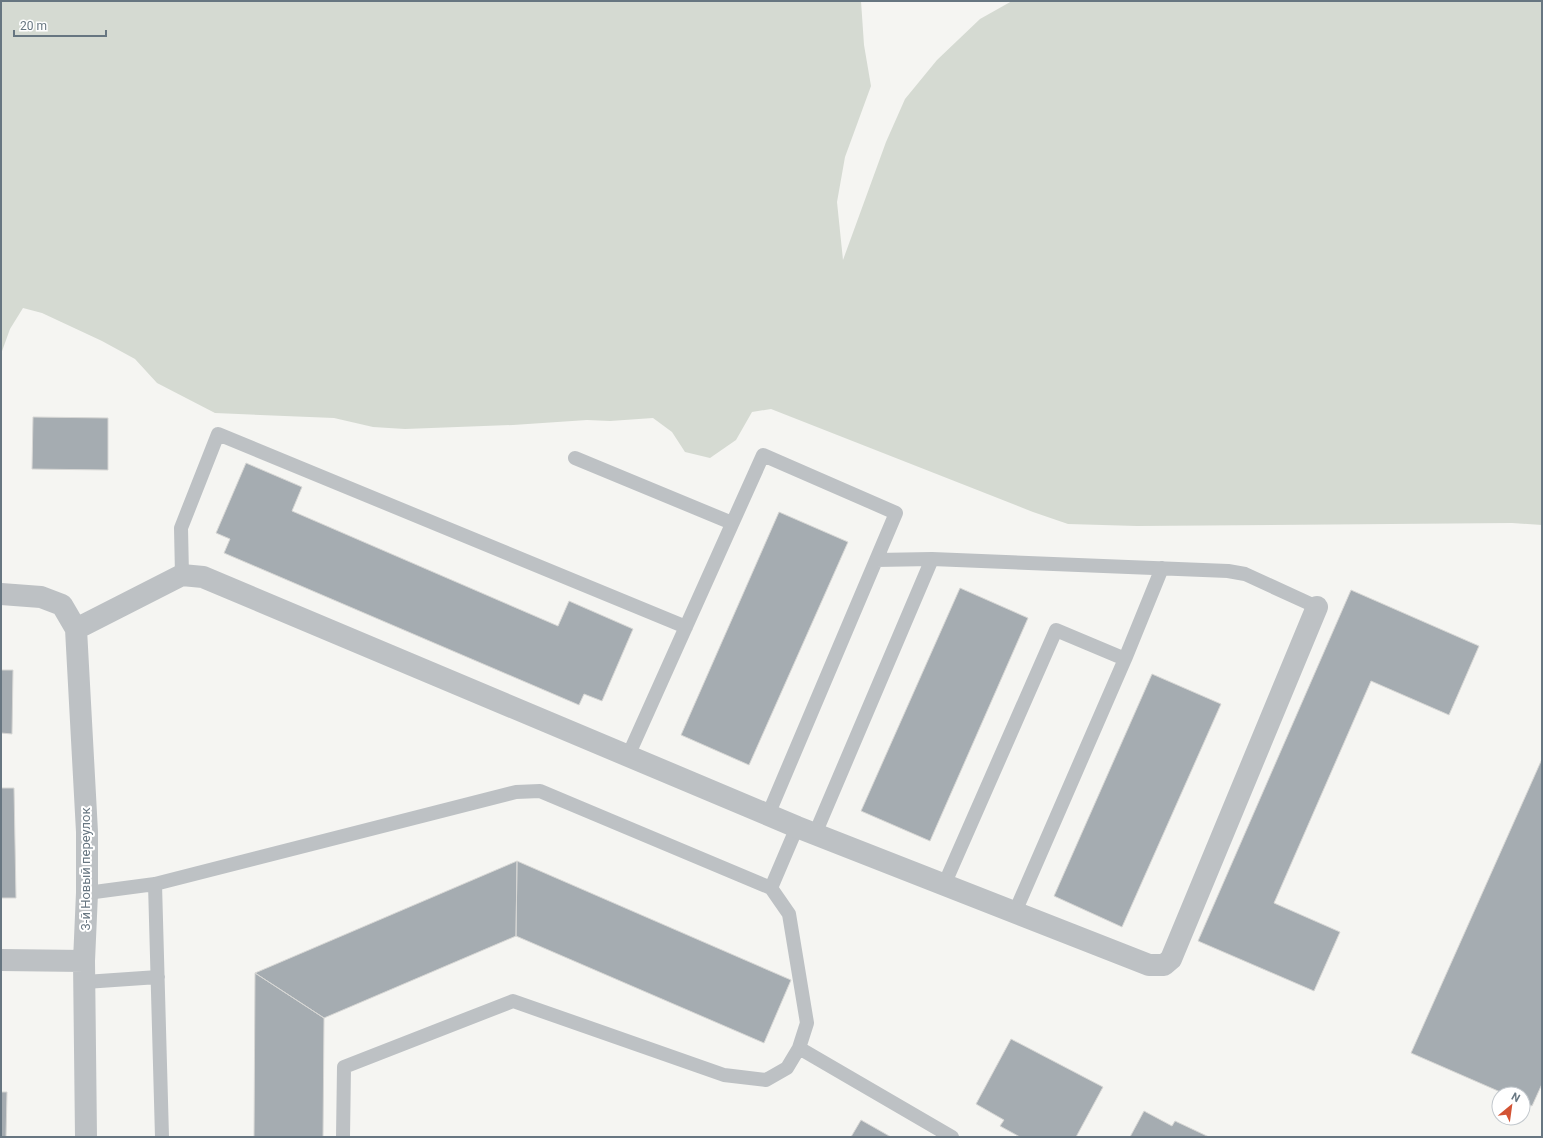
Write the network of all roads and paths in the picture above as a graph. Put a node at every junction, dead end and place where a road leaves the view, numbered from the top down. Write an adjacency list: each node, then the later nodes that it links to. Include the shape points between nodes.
1 (575, 458): 2 (lane)
2 (732, 523): 4 (lane, via 763,455 896,513); 9 (lane)
3 (932, 559): 4 (lane); 5 (lane); 14 (lane)
4 (876, 560): 13 (lane)
5 (1162, 568): 8 (lane, via 1245,574); 11 (lane)
6 (182, 575): 9 (lane, via 181,528 218,434); 10 (street); 12 (street, via 203,577)
7 (1, 594): 10 (street, 3-й Новый переулок, via 41,597 62,605)
8 (1317, 607): 19 (street, via 1171,959 1164,965 1149,965)
9 (686, 626): 12 (lane)
10 (76, 628): 18 (street, 3-й Новый переулок)
11 (1125, 660): 16 (lane, via 1056,630); 19 (lane)
12 (628, 756): 13 (street)
13 (768, 815): 14 (street)
14 (806, 830): 16 (street); 17 (lane)
15 (154, 884): 17 (lane, via 516,792 540,791); 18 (lane); 22 (lane)
16 (944, 885): 19 (street)
17 (770, 888): 23 (lane, via 789,914 807,1023)
18 (87, 893): 21 (street, 3-й Новый переулок)
19 (1015, 912)
20 (1, 960): 21 (street)
21 (85, 971): 22 (lane); 24 (street, 3-й Новый переулок)
22 (158, 977): 25 (lane)
23 (798, 1048): 26 (lane, via 787,1068 766,1080 724,1075 513,1001 344,1067); 27 (lane)
24 (86, 1137)
25 (162, 1137)
26 (343, 1137)
27 (952, 1137)

